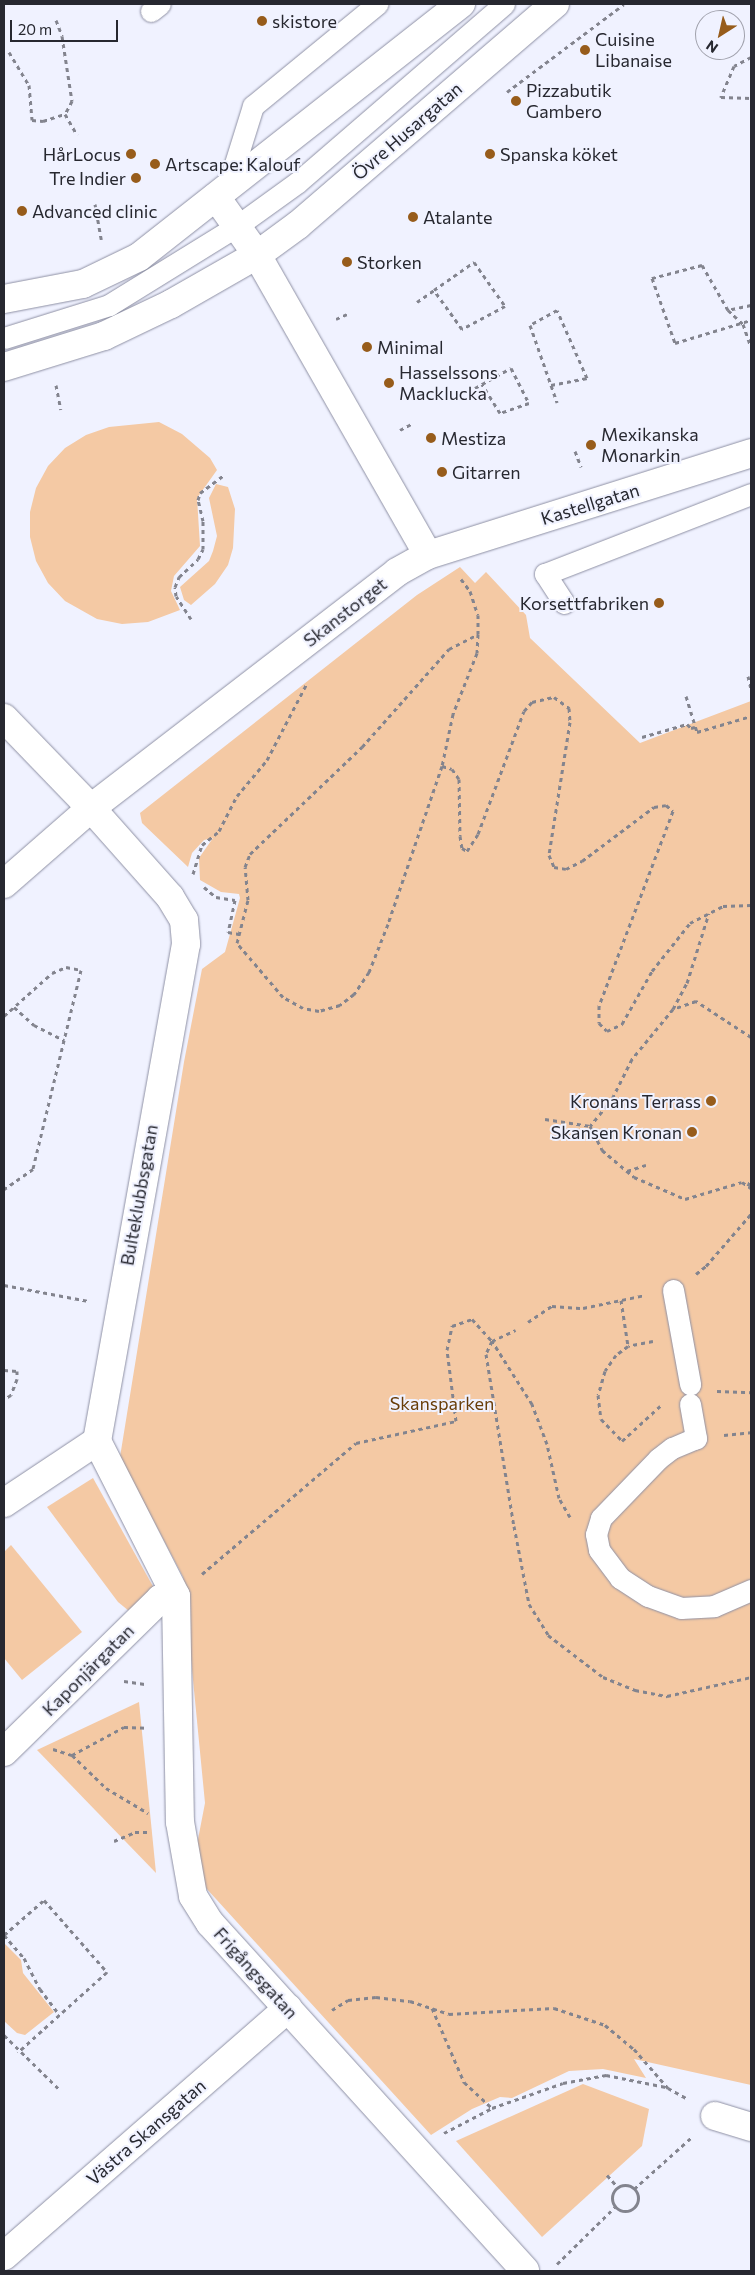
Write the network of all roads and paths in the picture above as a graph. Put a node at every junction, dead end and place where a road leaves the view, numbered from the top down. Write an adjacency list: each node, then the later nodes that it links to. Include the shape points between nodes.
1 (377, 4): 11 (lane, via 253,106)
2 (461, 4): 11 (street)
3 (504, 4): 13 (lane, via 298,182)
4 (555, 4): 15 (street, Övre Husargatan, via 298,225)
5 (56, 20): 9 (path, via 62,36 72,101)
6 (9, 52): 9 (path, via 29,86 32,120 44,121)
7 (751, 57): 8 (path, via 734,66 721,97)
8 (751, 98)
9 (65, 114): 10 (path)
10 (77, 135)
11 (221, 193): 13 (street); 17 (street, via 139,257 83,284)
12 (95, 204): 14 (path)
13 (237, 226): 15 (street); 25 (lane, via 109,305)
14 (102, 244)
15 (257, 255): 27 (street, via 171,304 104,336); 41 (street)
16 (434, 290): 16 (path, via 474,262 505,306 462,329); 18 (path)
17 (4, 299)
18 (417, 302)
19 (751, 305): 20 (path)
20 (728, 310): 24 (path); 24 (path, via 702,265 652,278 675,343)
21 (346, 314): 22 (path)
22 (336, 319)
23 (751, 320): 24 (path)
24 (743, 324): 26 (path)
25 (4, 338)
26 (751, 347)
27 (4, 367)
28 (482, 384): 28 (path, via 511,368 529,404 500,413); 30 (path)
29 (551, 385): 29 (path, via 530,325 557,310 587,378); 32 (path)
30 (475, 388)
31 (59, 402): 33 (path)
32 (557, 402)
33 (61, 410)
34 (412, 423): 35 (path)
35 (400, 430)
36 (575, 451): 38 (path)
37 (751, 453): 41 (street, Kastellgatan)
38 (580, 467)
39 (224, 475): 44 (path, via 200,493 203,549 198,559 179,577 175,587 176,596)
40 (751, 494): 43 (lane, via 545,574)
41 (428, 554): 55 (street, Skanstorget, via 397,572)
42 (464, 584): 45 (path, via 478,614)
43 (564, 603)
44 (191, 619)
45 (478, 634): 54 (path, via 476,654 453,714); 61 (path, via 449,649 362,747 250,854 245,867 248,900)
46 (748, 676): 48 (path)
47 (310, 677): 56 (path, via 266,760 237,796 219,832 202,845)
48 (751, 690)
49 (686, 696): 52 (path)
50 (751, 716): 52 (path, via 697,732)
51 (4, 718): 55 (street)
52 (695, 726): 53 (path, via 691,728 687,724)
53 (642, 737)
54 (442, 766): 60 (path, via 452,769 460,779 460,836 466,851 478,834 524,711 532,702 554,697 569,708 570,722 549,855 554,868 566,869 582,862 654,808 666,805 673,811 599,1006 599,1023 607,1031 622,1024 652,971 690,923); 61 (path, via 388,924 369,972 354,994 340,1005 319,1011 303,1008 283,997 268,981 237,942)
55 (91, 808): 57 (street, Skanstorget); 78 (street, Bulteklubbsgatan, via 170,897 184,920 186,944)
56 (193, 877)
57 (4, 884)
58 (236, 900): 61 (path, via 228,932)
59 (751, 905): 60 (path, via 723,906)
60 (710, 912): 63 (path, via 690,974)
61 (239, 934)
62 (14, 1007): 64 (path); 66 (path, via 34,1025); 66 (path, via 52,973 76,967 81,970)
63 (673, 1009): 65 (path, via 696,1000); 68 (path, via 632,1059 612,1099)
64 (4, 1016)
65 (751, 1038)
66 (64, 1040): 73 (path, via 33,1169)
67 (545, 1119): 68 (path)
68 (590, 1126): 70 (path, via 602,1150)
69 (646, 1165): 70 (path)
70 (628, 1171): 72 (path, via 634,1177 686,1199 742,1182)
71 (751, 1179): 72 (path)
72 (750, 1187)
73 (4, 1189)
74 (751, 1214): 76 (path, via 706,1266)
75 (4, 1285): 78 (path)
76 (673, 1290): 77 (path); 84 (lane)
77 (620, 1300): 79 (path, via 583,1308 552,1306); 86 (path, via 628,1346 616,1355 602,1378 598,1394 601,1419 622,1441)
78 (120, 1307): 87 (street, Bulteklubbsgatan)
79 (528, 1322)
80 (516, 1330): 81 (path)
81 (492, 1341): 89 (path, via 532,1404 547,1444 565,1512 585,1530); 90 (path, via 472,1319 452,1326 447,1350 456,1421 356,1443); 93 (path, via 486,1354 514,1526 529,1604 548,1635 603,1677 635,1690 667,1696)
82 (4, 1370): 85 (path, via 17,1371 17,1379 11,1395)
83 (751, 1392): 84 (path)
84 (696, 1393): 89 (lane, via 696,1438 672,1448 652,1465 601,1518)
85 (4, 1399)
86 (666, 1400)
87 (97, 1442): 88 (street); 92 (street)
88 (4, 1503)
89 (596, 1534): 91 (lane, via 599,1550 620,1578 648,1596 669,1604 681,1608 714,1606)
90 (198, 1578)
91 (751, 1590)
92 (176, 1596): 95 (street, Kaponjärgatan, via 160,1599); 101 (street, Frigångsgatan, via 180,1822 193,1896 210,1923)
93 (751, 1677)
94 (149, 1728): 96 (path, via 124,1727)
95 (11, 1745): 96 (path)
96 (72, 1754): 97 (path, via 106,1788 149,1814)
97 (157, 1814)
98 (151, 1832): 99 (path, via 135,1832)
99 (114, 1841)
100 (4, 1935): 104 (path, via 24,1958 40,1989); 104 (path, via 44,1900 107,1972)
101 (288, 2008): 117 (street, Västra Skansgatan); 119 (street, Frigångsgatan)
102 (431, 2008): 103 (path, via 410,2001 376,1997 348,2000); 108 (path, via 448,2014 554,2008 581,2015 605,2026 634,2049); 109 (path, via 464,2082)
103 (329, 2012)
104 (60, 2014): 106 (path)
105 (4, 2035): 106 (path)
106 (18, 2052): 107 (path)
107 (58, 2088)
108 (668, 2088): 109 (path, via 606,2075 563,2083); 110 (path)
109 (492, 2108): 112 (path)
110 (715, 2116): 111 (street); 115 (path)
111 (751, 2127)
112 (445, 2132)
113 (607, 2175): 114 (path)
114 (617, 2186): 115 (path, via 626,2184); 116 (path, via 612,2198)
115 (634, 2189): 116 (path, via 638,2200 634,2207 622,2210)
116 (616, 2207): 118 (path)
117 (4, 2256)
118 (554, 2267)
119 (525, 2271)

